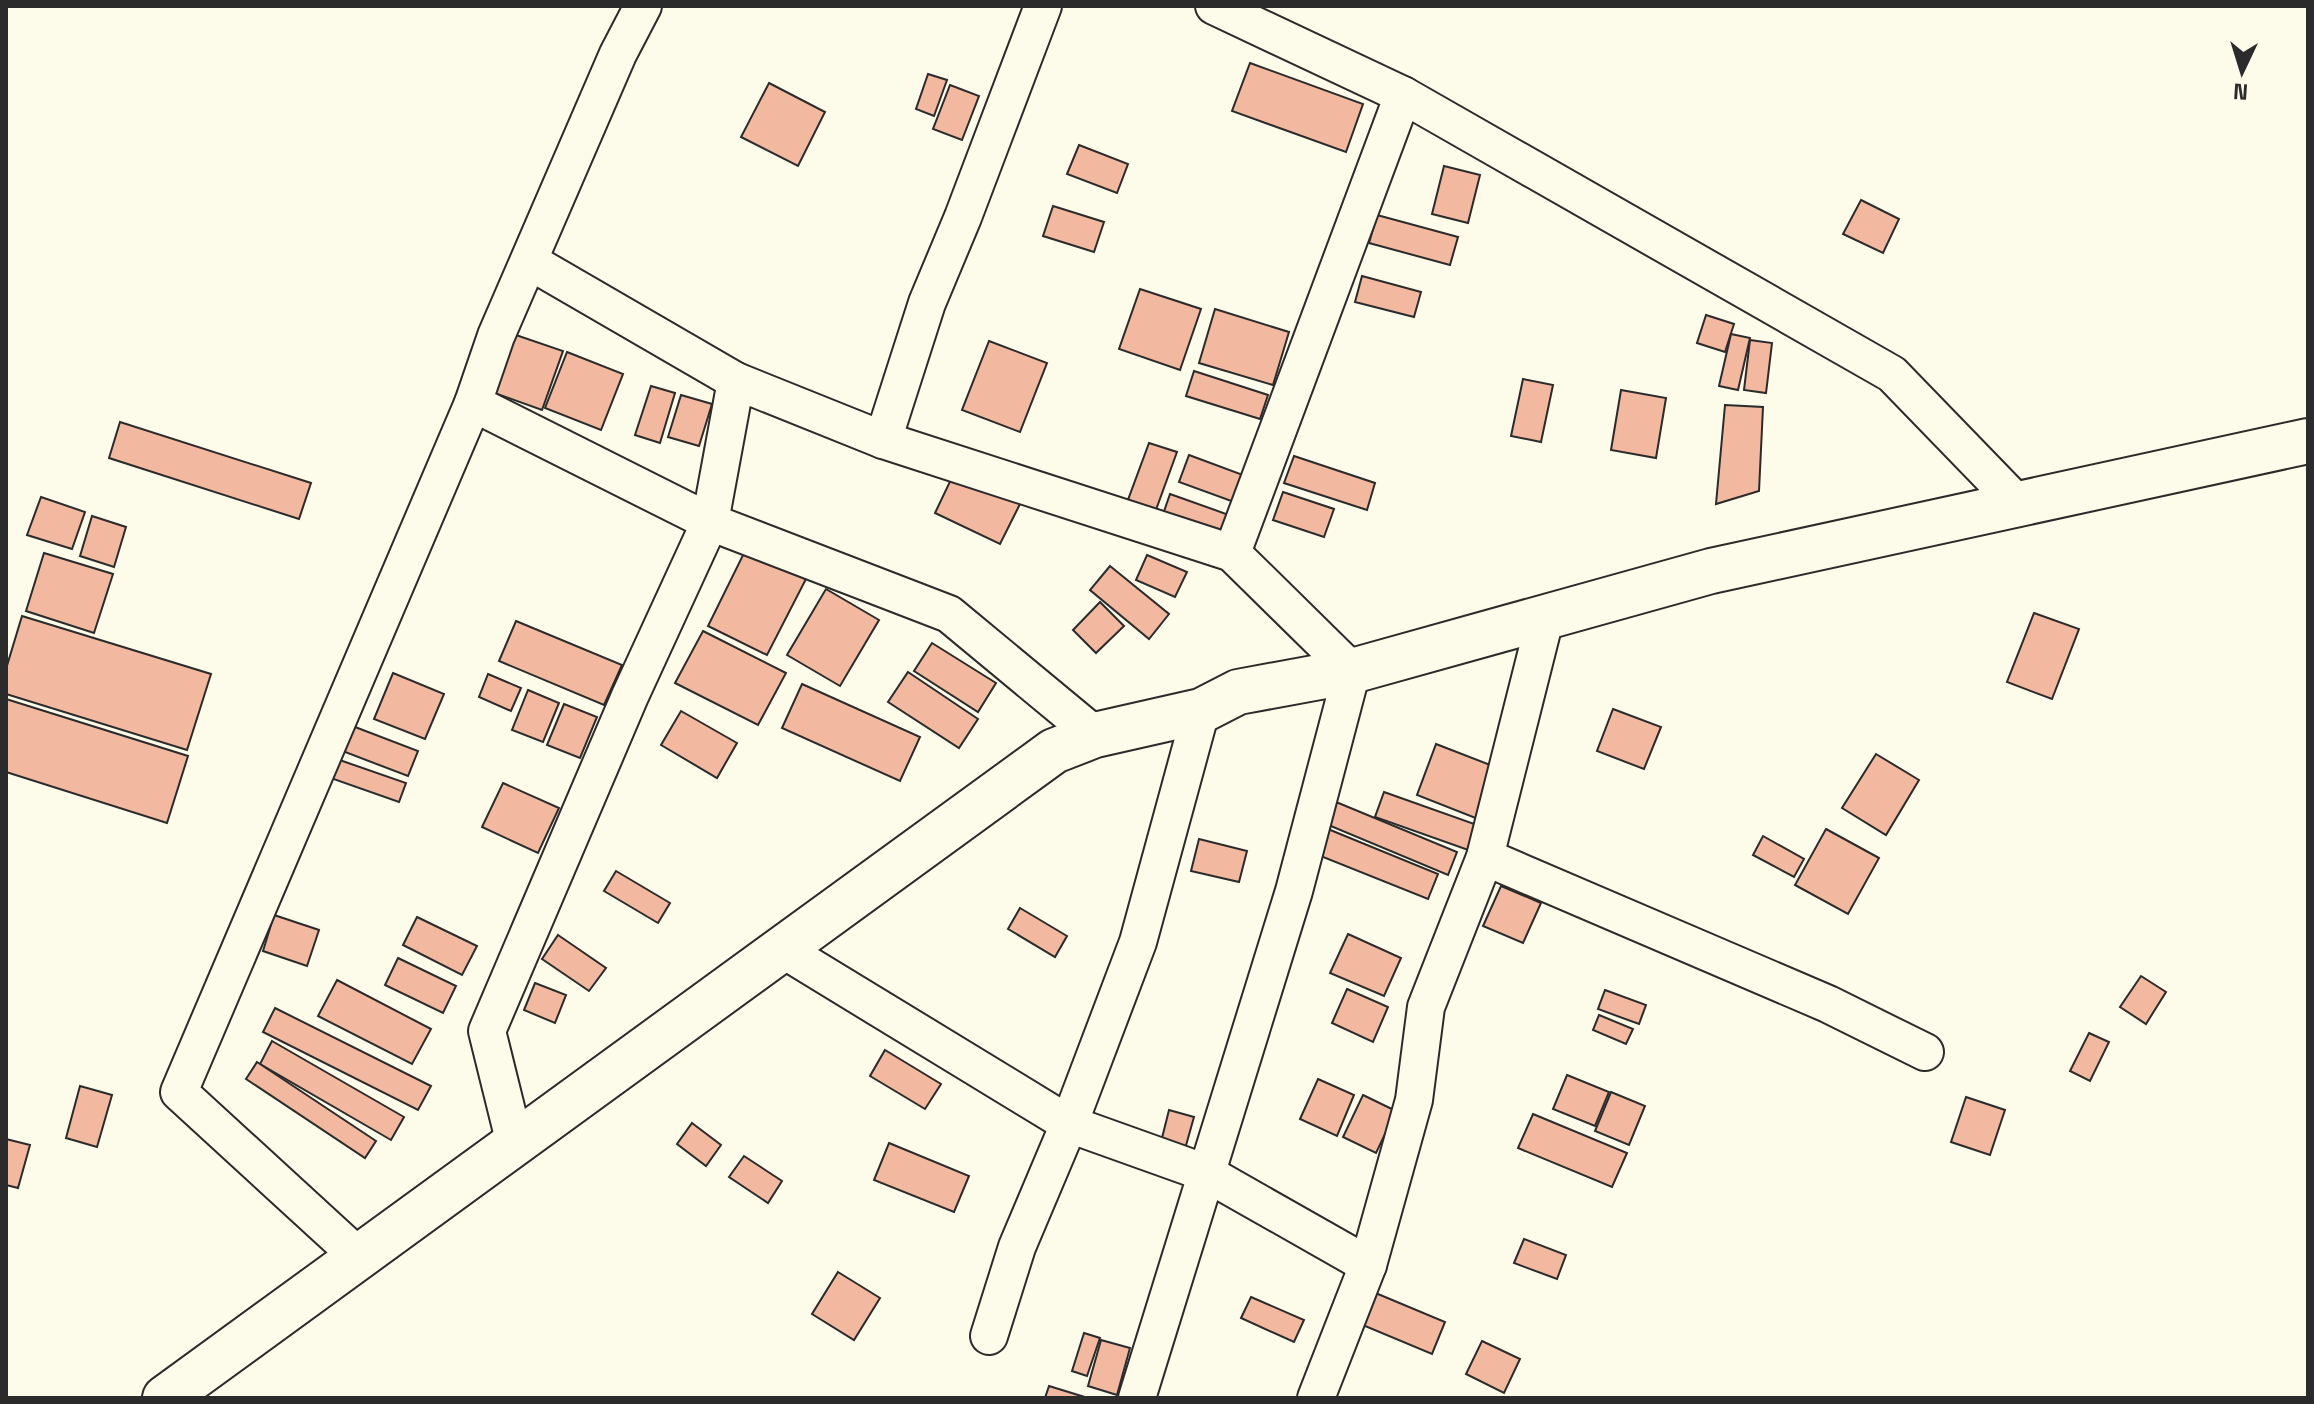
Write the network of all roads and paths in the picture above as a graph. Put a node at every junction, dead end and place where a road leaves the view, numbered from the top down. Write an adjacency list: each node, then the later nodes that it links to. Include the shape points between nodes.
1 (643, 6): 5 (street)
2 (1043, 6): 8 (street, via 927,303)
3 (1214, 6): 4 (street)
4 (1403, 95): 10 (street, via 1892,374); 12 (street)
5 (529, 261): 6 (street); 7 (street)
6 (736, 381): 8 (street); 11 (street)
7 (473, 403): 11 (street); 23 (street, via 179,1092)
8 (883, 440): 12 (street)
9 (2308, 441): 10 (highway)
10 (2017, 503): 13 (highway, via 1711,571)
11 (710, 522): 16 (street, via 949,614); 21 (street, via 487,1031)
12 (1232, 553): 14 (street)
13 (1545, 619): 14 (highway); 17 (street)
14 (1352, 671): 15 (highway, via 1238,692); 22 (street, via 1294,891)
15 (1201, 711): 16 (highway); 20 (street, via 1138,942)
16 (1095, 735): 18 (highway, via 1054,751)
17 (1485, 857): 19 (street, via 1828,1004); 24 (street, via 1426,1007 1414,1100)
18 (782, 949): 20 (street); 21 (highway)
19 (1925, 1052)
20 (1069, 1124): 22 (street); 25 (street, via 1017,1247)
21 (515, 1144): 23 (highway)
22 (1206, 1173): 24 (street); 27 (street)
23 (359, 1257): 26 (highway)
24 (1368, 1265): 28 (street)
25 (989, 1336)
26 (165, 1398)
27 (1137, 1398)
28 (1316, 1398)

